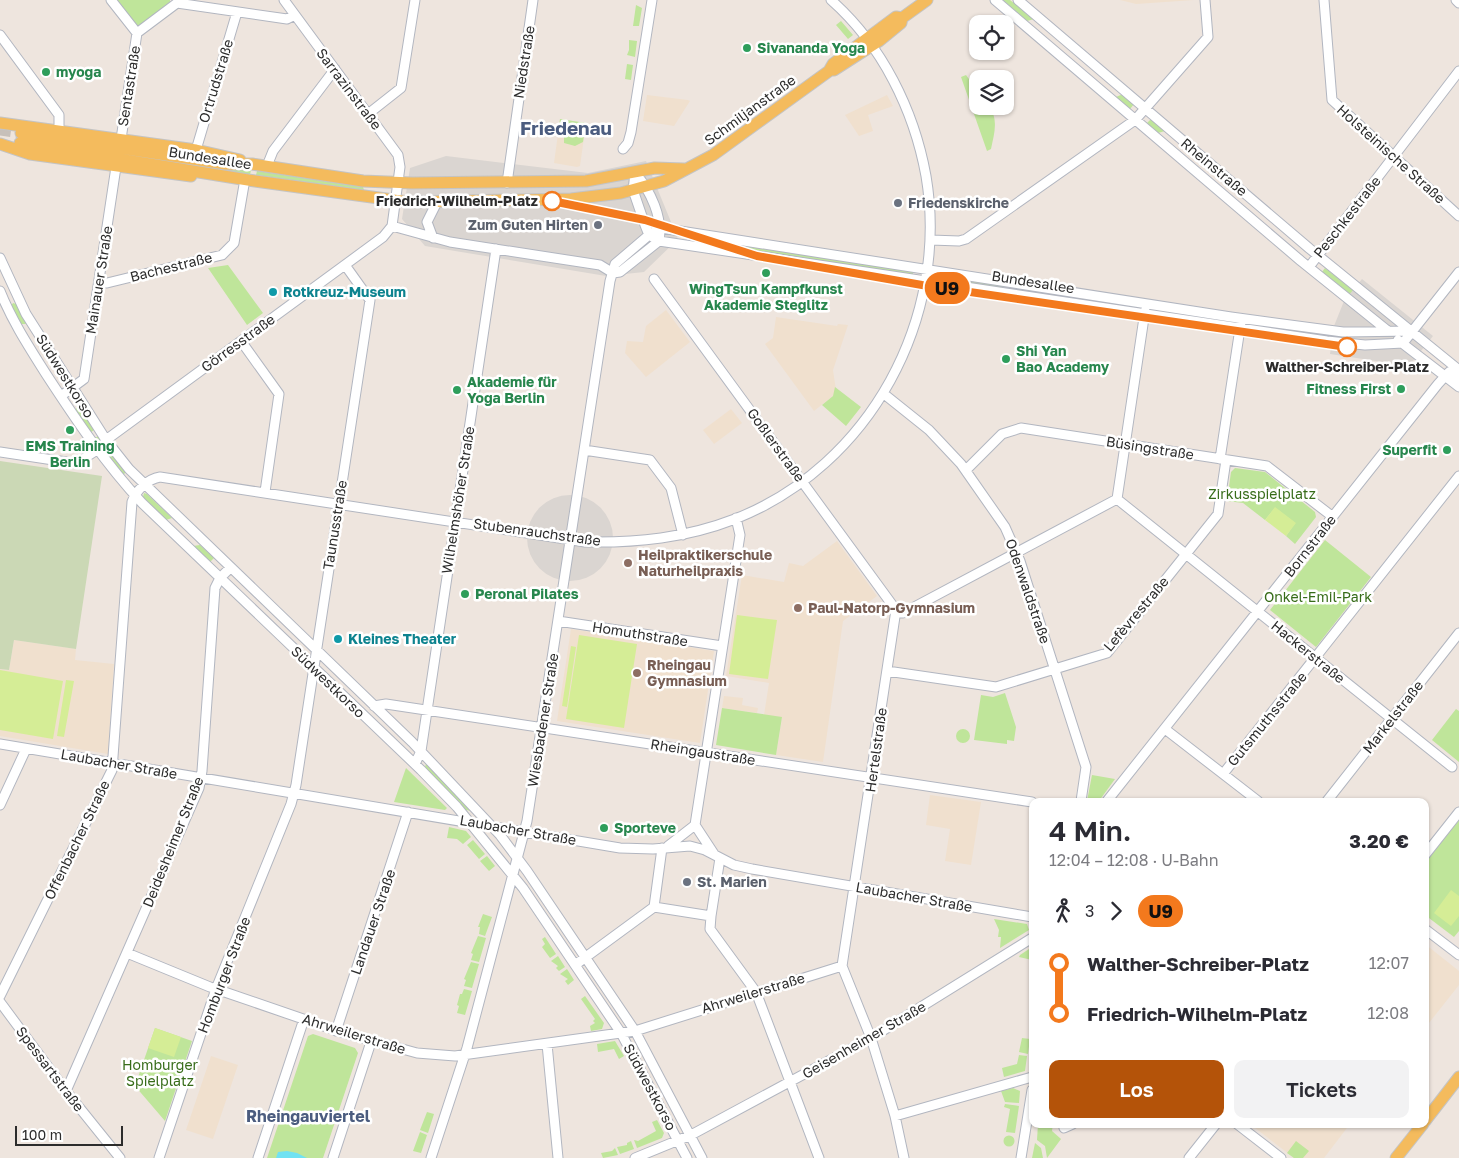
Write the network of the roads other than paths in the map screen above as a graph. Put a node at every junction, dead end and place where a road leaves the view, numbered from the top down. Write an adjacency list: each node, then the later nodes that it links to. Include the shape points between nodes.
1 (111, 0): 15 (street)
2 (284, 0): 14 (street, Sarrazinstraße)
3 (415, 0): 21 (street, via 401,88)
4 (533, 0): 40 (street, Niedstraße)
5 (652, 0): 28 (street, via 631,132)
6 (831, 0): 17 (street, Stubenrauchstraße)
7 (927, 0): 17 (main road, Schmiljanstraße, via 902,18 901,23)
8 (995, 0): 22 (street, Rheinstraße)
9 (1018, 0): 20 (street, Rheinstraße)
10 (1205, 0): 20 (street, via 1208,38)
11 (1324, 0): 30 (street, Holsteinische Straße, via 1331,99)
12 (176, 2): 13 (street); 15 (street)
13 (237, 12): 14 (street, via 287,19); 29 (street, Ortrudstraße)
14 (295, 15): 18 (street, Sarrazinstraße)
15 (137, 33): 26 (street, Sentastraße)
16 (0, 35): 24 (street, via 59,115)
17 (867, 39): 34 (main road, Schmiljanstraße, via 833,64 829,71 714,155); 51 (street, Stubenrauchstraße, via 900,94 919,145 928,194)
18 (335, 69): 21 (street, Sarrazinstraße); 32 (street, via 273,151)
19 (1459, 71): 30 (street, Peschkestraße)
20 (1146, 109): 22 (street); 54 (street, Rheinstraße)
21 (368, 114): 39 (street, Sarrazinstraße, via 400,158)
22 (1135, 120): 51 (street, via 966,238 959,241); 57 (street, Rheinstraße)
23 (0, 123): 25 (main road)
24 (60, 130): 25 (main road); 26 (main road)
25 (22, 138): 27 (main road); 31 (main road, Bundesallee, via 226,164); 33 (main road); 36 (main road, Bundesallee)
26 (120, 140): 29 (main road)
27 (0, 144)
28 (623, 148)
29 (196, 150): 31 (main road)
30 (1394, 157): 46 (street, Holsteinische Straße); 54 (street, Peschkestraße)
31 (252, 164): 32 (main road, Bundesallee)
32 (267, 166): 38 (main road, Bundesallee)
33 (116, 167): 36 (main road, via 175,176); 63 (street, Mainauer Straße)
34 (686, 169): 35 (main road, Schmiljanstraße, via 656,168); 41 (main road, Schmiljanstraße)
35 (635, 173): 40 (main road, via 586,180); 41 (street); 42 (street)
36 (213, 174): 37 (main road, Bundesallee)
37 (245, 179): 43 (main road, Bundesallee); 63 (street, Bachestraße, via 234,243 222,255 107,283)
38 (368, 182): 39 (main road, Bundesallee); 43 (main road)
39 (398, 183): 40 (main road); 44 (street, Sarrazinstraße)
40 (507, 183)
41 (647, 187): 42 (main road); 48 (street)
42 (633, 190): 45 (main road, via 571,199); 49 (street)
43 (367, 198): 44 (main road, Bundesallee)
44 (396, 201): 45 (main road); 47 (street)
45 (437, 202): 50 (street, via 427,222)
46 (1459, 216)
47 (392, 226): 50 (street); 56 (street, Görresstraße, via 385,236)
48 (661, 228): 49 (street); 52 (street); 58 (street, Bundesallee)
49 (649, 235): 52 (street); 60 (street, via 615,264)
50 (433, 238): 53 (street)
51 (930, 240): 58 (street, Stubenrauchstraße)
52 (659, 242): 60 (street, via 620,272); 62 (street, Bundesallee)
53 (496, 249): 60 (street, via 600,265); 99 (street, Wilhelmshöher Straße)
54 (1318, 255): 57 (street, Peschkestraße); 71 (street, Rheinstraße)
55 (0, 258): 64 (street, Südwestkorso)
56 (344, 265): 72 (street, Görresstraße); 96 (street, Taunusstraße, via 370,300)
57 (1309, 267): 70 (street, Rheinstraße)
58 (928, 269): 62 (street, Stubenrauchstraße); 66 (street, Bundesallee)
59 (1459, 272): 71 (street)
60 (613, 273): 86 (street, Wiesbadener Straße, via 608,287)
61 (654, 279): 91 (street, Goßlerstraße)
62 (926, 281): 67 (street, Bundesallee); 81 (street, Stubenrauchstraße, via 908,344)
63 (99, 282): 80 (street, Mainauer Straße, via 84,379)
64 (16, 292): 65 (street); 80 (street, Südwestkorso, via 26,314)
65 (1, 296): 82 (street, Südwestkorso, via 19,331)
66 (1146, 303): 67 (street); 68 (street, Bundesallee)
67 (1145, 314): 69 (street, Bundesallee); 84 (street)
68 (1241, 317): 69 (street, Lefèvrestraße); 70 (street, Bundesallee, via 1343,332)
69 (1240, 328): 73 (street, Bundesallee, via 1351,344); 88 (street, Lefèvrestraße)
70 (1388, 331): 71 (street); 73 (street, Rheinstraße)
71 (1412, 331): 73 (street); 75 (street, Rheinstraße)
72 (241, 341): 83 (street, Görresstraße); 93 (street, via 279,394)
73 (1403, 343): 74 (street, Rheinstraße)
74 (1432, 366): 76 (street, Rheinstraße); 78 (street)
75 (1459, 370)
76 (1446, 377): 77 (street, via 1452,372); 78 (street, Bornstraße); 79 (street, Rheinstraße)
77 (1459, 378)
78 (1438, 384): 97 (street, Bornstraße)
79 (1459, 387)
80 (73, 388): 82 (street); 83 (street, Südwestkorso)
81 (884, 394): 89 (street, Odenwaldstraße, via 929,430); 91 (street, Stubenrauchstraße, via 846,443)
82 (61, 396): 85 (street, Südwestkorso)
83 (106, 440): 92 (street, Südwestkorso)
84 (1125, 443): 88 (street, Büsingstraße); 89 (street, Büsingstraße, via 1015,428 1002,434); 95 (street)
85 (97, 450): 87 (street, via 80,461 72,462); 94 (street, Südwestkorso)
86 (584, 450): 100 (street, via 650,460 670,488); 101 (street, Wiesbadener Straße)
87 (0, 452)
88 (1223, 459): 97 (street, Büsingstraße, via 1267,466); 103 (street, Lefèvrestraße, via 1218,514)
89 (966, 470): 102 (street, Odenwaldstraße, via 995,510)
90 (1459, 476): 112 (street, Gutsmuthsstraße)
91 (803, 481): 98 (street, Stubenrauchstraße); 107 (street, Goßlerstraße)
92 (144, 485): 93 (street, Stubenrauchstraße, via 158,476); 94 (street); 104 (street, Südwestkorso)
93 (265, 492): 96 (street, Stubenrauchstraße)
94 (134, 495): 105 (street, Südwestkorso); 125 (street, Offenbacher Straße)
95 (1117, 499): 102 (street); 103 (street, Hackerstraße)
96 (338, 504): 99 (street, Stubenrauchstraße); 111 (street, Taunusstraße)
97 (1332, 517): 106 (street, Bornstraße)
98 (736, 518): 100 (street, Stubenrauchstraße); 110 (street, via 740,534)
99 (455, 521): 101 (street, Stubenrauchstraße); 117 (street, Wilhelmshöher Straße)
100 (683, 535): 101 (street, Stubenrauchstraße, via 613,542)
101 (570, 539): 108 (street, Wiesbadener Straße)
102 (1017, 553): 107 (street, via 904,613); 114 (street, Odenwaldstraße)
103 (1186, 554): 106 (street, Hackerstraße); 114 (street, Lefèvrestraße, via 1107,653)
104 (230, 568): 105 (street); 111 (street, Südwestkorso)
105 (220, 578): 113 (street, Südwestkorso); 130 (street, Deidesheimer Straße, via 215,588)
106 (1258, 611): 112 (street, Hackerstraße); 120 (street, Bornstraße)
107 (896, 612): 115 (street, Hertelstraße)
108 (558, 622): 110 (street, Homuthstraße); 119 (street, Wiesbadener Straße)
109 (1459, 633): 118 (street, Markelstraße)
110 (722, 646): 124 (street)
111 (316, 650): 113 (street, Taunusstraße); 116 (street, Südwestkorso)
112 (1316, 658): 118 (street, Hackerstraße); 128 (street, Gutsmuthsstraße)
113 (314, 668): 126 (street, Südwestkorso); 131 (street, Taunusstraße)
114 (1055, 669): 115 (street, Lefèvrestraße, via 996,687); 132 (street, Odenwaldstraße, via 1086,767)
115 (887, 671): 129 (street, Hertelstraße)
116 (374, 706): 117 (street, Rheingaustraße, via 386,704); 123 (street, Südwestkorso)
117 (427, 710): 119 (street, Rheingaustraße); 123 (street, Wilhelmshöher Straße)
118 (1392, 718): 127 (street, Hackerstraße); 135 (street, Markelstraße)
119 (542, 728): 124 (street, Rheingaustraße); 143 (street, Wiesbadener Straße)
120 (1165, 729): 128 (street); 133 (street, Bornstraße)
121 (0, 744): 122 (street, Laubacher Straße)
122 (26, 749): 125 (street, Laubacher Straße); 137 (street)
123 (421, 751): 126 (street); 141 (street, Südwestkorso)
124 (707, 752): 129 (street, Rheingaustraße); 142 (street)
125 (113, 763): 130 (street, Laubacher Straße); 162 (street, Offenbacher Straße)
126 (415, 764): 140 (street, Südwestkorso)
127 (1452, 767)
128 (1223, 774): 134 (street)
129 (872, 777): 136 (street, Rheingaustraße); 149 (street, Hertelstraße)
130 (202, 778): 131 (street, Laubacher Straße); 155 (street, Deidesheimer Straße)
131 (294, 793): 138 (street, Laubacher Straße); 160 (street, Homburger Straße)
132 (1081, 798)
133 (1110, 798)
134 (1254, 798)
135 (1329, 798)
136 (1029, 802)
137 (0, 805)
138 (408, 812): 140 (street, Laubacher Straße); 165 (street, Landauer Straße)
139 (1459, 812): 145 (street)
140 (470, 822): 141 (street, Laubacher Straße); 148 (street, Südwestkorso)
141 (491, 825): 143 (street, Laubacher Straße); 147 (street, Südwestkorso)
142 (696, 825): 144 (street); 146 (street)
143 (525, 831): 144 (street, Laubacher Straße, via 620,848); 147 (street, Wiesbadener Straße)
144 (664, 848): 146 (street, Laubacher Straße, via 696,846); 150 (street)
145 (1429, 850)
146 (718, 857): 149 (street, Laubacher Straße, via 743,867); 151 (street)
147 (518, 859): 148 (street, Wiesbadener Straße); 157 (street, Südwestkorso)
148 (514, 876): 158 (street, Südwestkorso); 171 (street, Wiesbadener Straße)
149 (855, 887): 152 (street, Laubacher Straße); 159 (street, Hertelstraße)
150 (654, 907): 151 (street); 157 (street)
151 (712, 916): 161 (street, via 710,929)
152 (1029, 916)
153 (1429, 932): 156 (street)
154 (1029, 940): 168 (street, Geisenheimer Straße)
155 (127, 953): 160 (street, Ahrweilerstraße); 175 (street, Deidesheimer Straße)
156 (1459, 955)
157 (586, 957): 158 (street); 166 (street, Südwestkorso)
158 (575, 965): 167 (street, Südwestkorso)
159 (842, 966): 161 (street, Ahrweilerstraße); 168 (street)
160 (216, 989): 164 (street, Ahrweilerstraße); 185 (street, Homburger Straße)
161 (756, 992): 166 (street, Ahrweilerstraße); 174 (street)
162 (0, 996)
163 (1, 1007): 175 (street, Spessartstraße)
164 (304, 1019): 165 (street, Ahrweilerstraße); 186 (street)
165 (336, 1031): 169 (street, Ahrweilerstraße)
166 (636, 1031): 167 (street, Südwestkorso); 182 (street, Südwestkorso)
167 (621, 1033): 170 (street, Ahrweilerstraße); 183 (street, Südwestkorso)
168 (871, 1038): 174 (street, Geisenheimer Straße); 177 (street)
169 (372, 1042): 171 (street, Ahrweilerstraße, via 417,1053); 187 (street)
170 (547, 1044): 171 (street, Ahrweilerstraße); 189 (street)
171 (465, 1055): 188 (street, Wiesbadener Straße)
172 (1459, 1077): 178 (main road)
173 (1029, 1078): 177 (street)
174 (789, 1083): 182 (street, Geisenheimer Straße); 193 (street)
175 (66, 1091): 184 (street, Spessartstraße)
176 (1029, 1109): 195 (street)
177 (895, 1116): 194 (street)
178 (1429, 1116)
179 (1213, 1128): 196 (street)
180 (1242, 1128): 197 (street)
181 (1420, 1128): 198 (main road)
182 (691, 1135): 183 (street, Südwestkorso); 192 (street, Südwestkorso)
183 (678, 1141): 190 (street); 191 (street, Südwestkorso)
184 (120, 1158)
185 (159, 1158)
186 (258, 1158)
187 (333, 1158)
188 (431, 1158)
189 (558, 1158)
190 (635, 1158)
191 (687, 1158)
192 (702, 1158)
193 (819, 1158)
194 (904, 1158)
195 (1021, 1158)
196 (1189, 1158)
197 (1282, 1158)
198 (1396, 1158)

